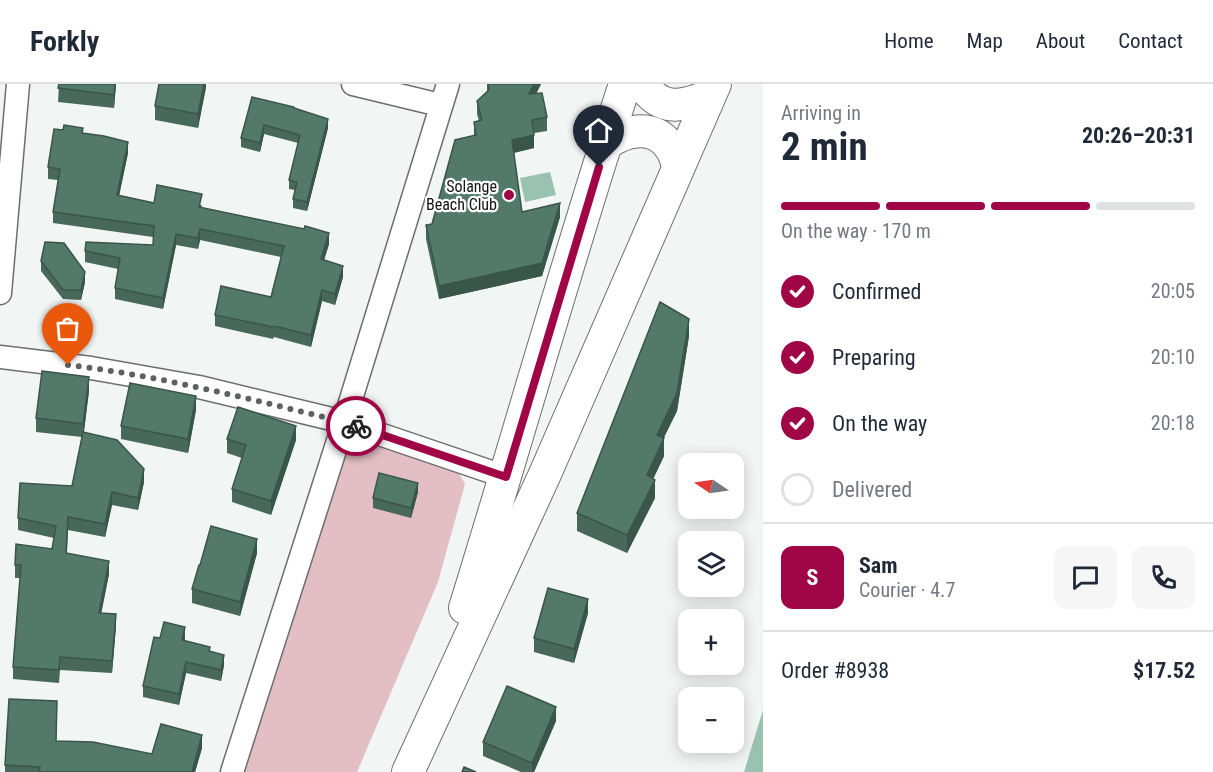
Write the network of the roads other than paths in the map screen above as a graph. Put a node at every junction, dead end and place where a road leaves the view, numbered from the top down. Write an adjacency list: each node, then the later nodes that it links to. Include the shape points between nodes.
1 (18, 84): 9 (street)
2 (353, 84): 6 (street)
3 (625, 84): 7 (street)
4 (642, 84): 5 (street, via 659,102 674,106 691,103)
5 (712, 90): 8 (street)
6 (444, 94): 11 (street)
7 (606, 144): 8 (street, via 628,132 653,133 670,146); 12 (street)
8 (678, 165): 13 (street, via 545,474)
9 (0, 293)
10 (0, 357): 11 (street, via 199,387)
11 (344, 422): 12 (street); 14 (street)
12 (506, 477): 13 (street)
13 (427, 729): 15 (street)
14 (232, 772)
15 (408, 772)

